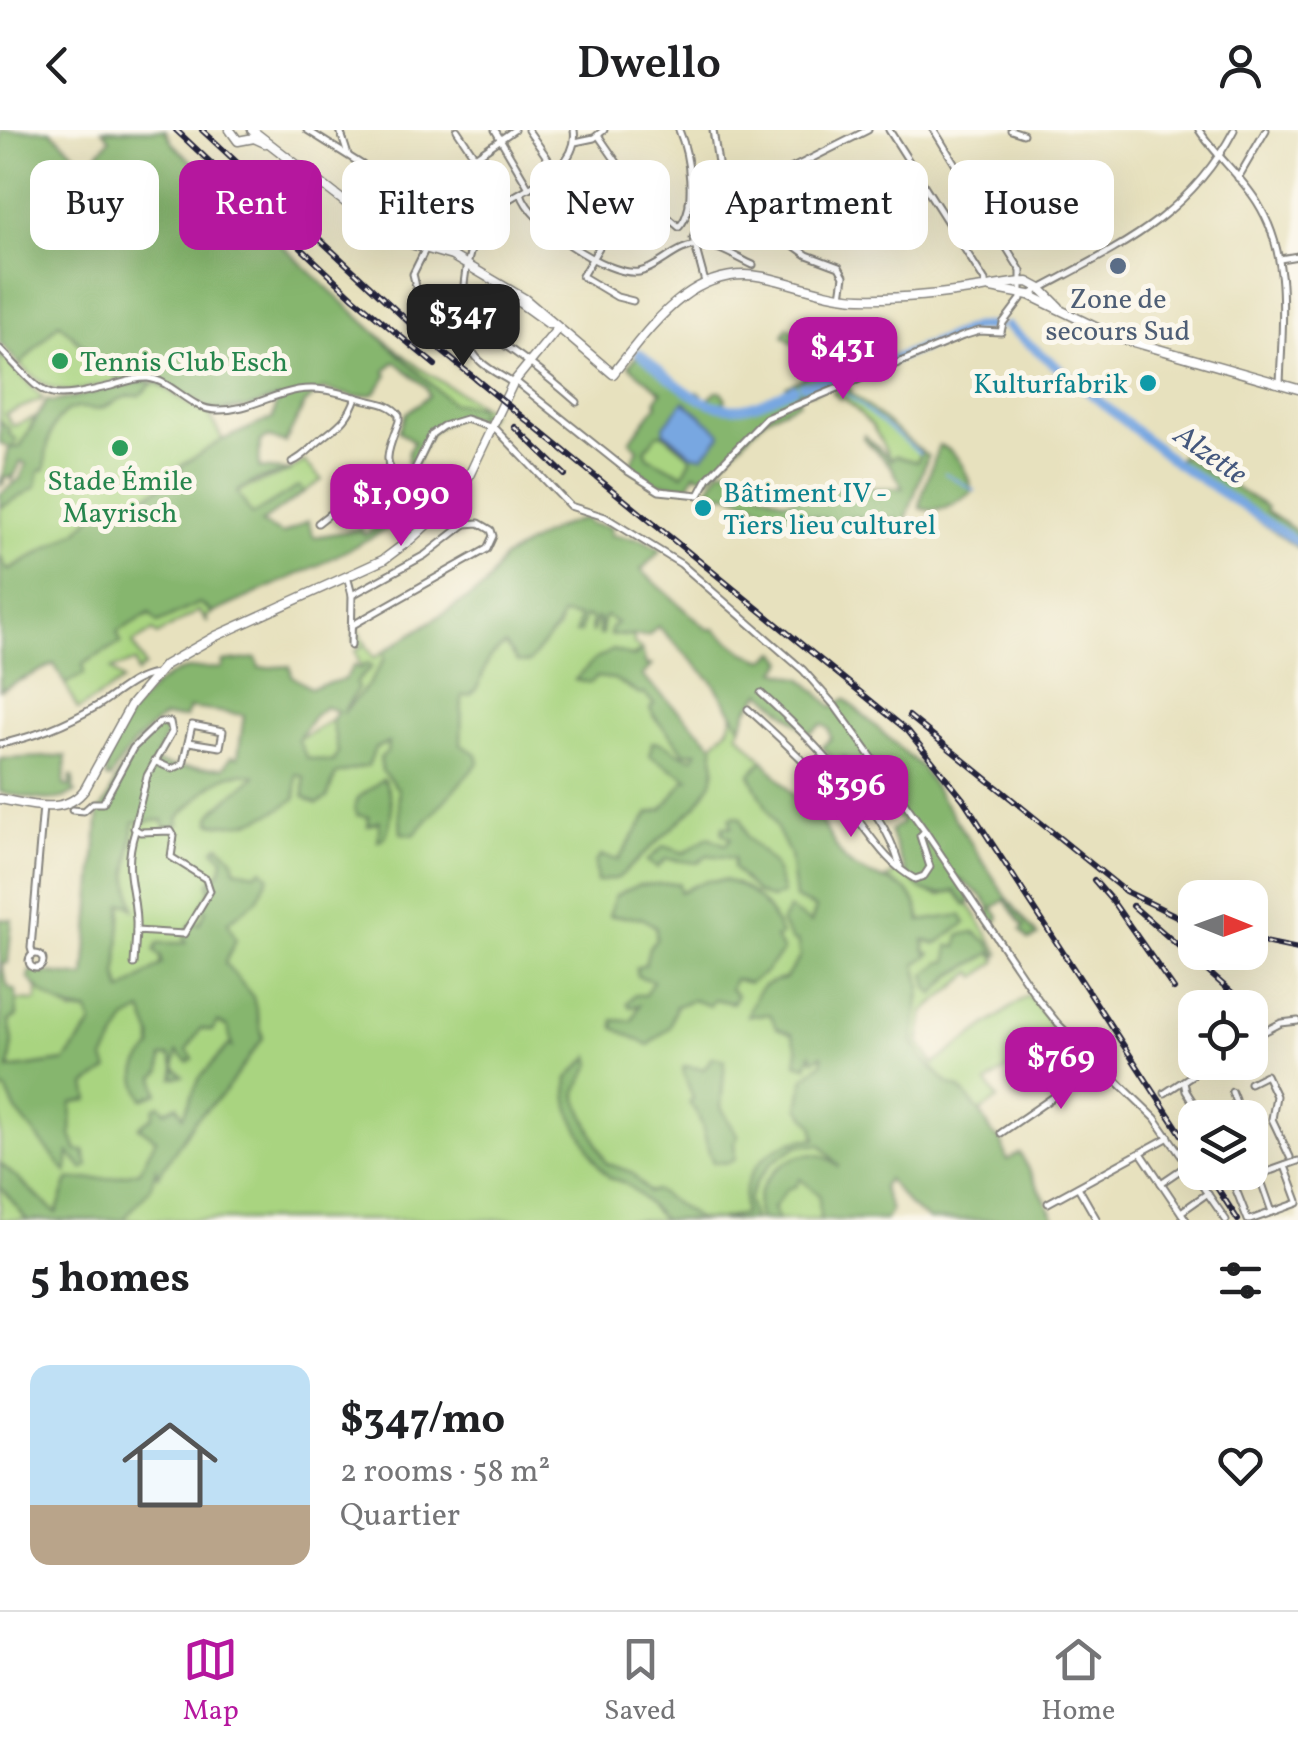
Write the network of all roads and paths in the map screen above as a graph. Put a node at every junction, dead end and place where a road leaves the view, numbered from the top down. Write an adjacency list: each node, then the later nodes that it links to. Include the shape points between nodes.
1 (230, 130): 19 (main road, via 235,139)
2 (307, 130): 23 (street)
3 (340, 130): 23 (street)
4 (457, 130): 21 (street, via 475,157)
5 (495, 130): 21 (street)
6 (514, 130): 21 (street)
7 (528, 130): 26 (street)
8 (574, 130): 22 (street)
9 (679, 130): 36 (street, via 688,156)
10 (713, 130): 29 (street)
11 (868, 130): 30 (street)
12 (889, 130): 55 (street)
13 (934, 130): 54 (street)
14 (1011, 130): 20 (street)
15 (1199, 130): 24 (street)
16 (1234, 130): 24 (street)
17 (1266, 130): 31 (street)
18 (601, 132): 22 (street); 28 (street)
19 (253, 133): 35 (main road); 37 (main road)
20 (1023, 134)
21 (501, 140): 32 (street)
22 (575, 142): 27 (street)
23 (348, 155): 25 (street)
24 (1218, 157): 31 (street); 56 (street, via 1145,232)
25 (356, 160)
26 (548, 160)
27 (566, 160)
28 (615, 160)
29 (718, 160)
30 (808, 160)
31 (1238, 178): 50 (street, via 1267,220)
32 (529, 188): 33 (street)
33 (522, 193): 34 (street); 49 (street, via 545,227)
34 (510, 201)
35 (342, 202)
36 (689, 202): 38 (street, via 679,227)
37 (342, 204)
38 (670, 219)
39 (690, 248): 49 (street, via 637,272)
40 (426, 250): 47 (main road); 52 (main road); 60 (street, via 413,274 426,317 444,322)
41 (453, 250): 47 (street)
42 (471, 250): 52 (street)
43 (598, 250): 49 (street)
44 (694, 250): 53 (street)
45 (716, 250): 51 (street)
46 (801, 250): 58 (street, via 839,267)
47 (444, 252): 52 (main road)
48 (1298, 256): 50 (street)
49 (593, 257): 59 (street, via 582,276)
50 (1280, 259): 67 (street)
51 (753, 265)
52 (467, 267): 60 (street); 63 (main road)
53 (705, 282): 58 (main road, via 752,275); 63 (main road, via 662,312 613,374)
54 (1023, 282): 55 (main road); 56 (main road); 57 (street)
55 (986, 288): 57 (main road); 58 (main road)
56 (1041, 289): 57 (street); 61 (main road)
57 (1026, 294): 61 (main road); 66 (street, via 1001,332 963,336 766,418 698,494 659,491)
58 (842, 296)
59 (633, 301)
60 (464, 308): 62 (street)
61 (1058, 308): 67 (main road, via 1116,338)
62 (467, 328): 65 (street); 66 (street, via 480,362)
63 (558, 328): 65 (main road)
64 (0, 349): 69 (street, via 42,392 57,396 144,378 211,410 247,408 310,389)
65 (529, 364): 66 (main road); 70 (street)
66 (514, 382): 71 (main road)
67 (1280, 384): 68 (main road)
68 (1298, 389)
69 (356, 397): 72 (street, via 341,426); 73 (street, via 399,415)
70 (577, 402)
71 (492, 427): 73 (street, via 458,420 436,430 408,477); 74 (main road); 93 (street, via 570,506 605,517 672,557 803,670)
72 (292, 462)
73 (388, 468): 75 (street)
74 (447, 506): 76 (street); 77 (main road, via 398,551)
75 (318, 523)
76 (465, 524): 78 (street); 79 (street, via 491,530 486,549)
77 (346, 576): 78 (street); 81 (main road, via 216,636)
78 (352, 595): 79 (street)
79 (351, 626): 80 (street)
80 (351, 646)
81 (145, 681): 85 (street, via 132,681 72,719); 87 (main road)
82 (761, 693): 94 (street, via 876,811)
83 (748, 710): 94 (street, via 790,746)
84 (189, 742): 84 (street, via 192,726 223,731 220,747); 86 (street, via 178,768)
85 (0, 744)
86 (154, 761): 89 (street, via 172,732 166,721 132,748 103,803); 92 (street)
87 (83, 794): 89 (street); 90 (main road, via 67,805)
88 (0, 799): 90 (main road)
89 (93, 803): 91 (street)
90 (43, 806): 96 (street)
91 (72, 810)
92 (135, 830): 95 (street, via 128,874); 95 (street, via 171,830 173,860 210,888 184,934)
93 (925, 831): 94 (street, via 920,836 928,872 915,879); 100 (street, via 1038,999)
94 (901, 868)
95 (136, 931): 97 (street)
96 (33, 955)
97 (134, 964)
98 (1298, 1021): 99 (street)
99 (1268, 1029)
100 (1100, 1064): 107 (street); 108 (street)
101 (1184, 1081): 104 (street); 105 (street)
102 (1250, 1083): 112 (street, via 1266,1075 1276,1096 1272,1118)
103 (1232, 1092): 106 (street)
104 (1165, 1093)
105 (1191, 1100)
106 (1235, 1100)
107 (1001, 1132)
108 (1170, 1137): 109 (street); 111 (street)
109 (1178, 1148)
110 (1298, 1150): 112 (street)
111 (1141, 1154): 115 (street); 116 (street)
112 (1291, 1161): 114 (street); 121 (street)
113 (1178, 1171): 115 (street)
114 (1268, 1171)
115 (1161, 1182): 123 (street)
116 (1078, 1187): 122 (street); 125 (street)
117 (1206, 1190): 120 (street)
118 (1236, 1190): 128 (street)
119 (1266, 1190): 124 (street)
120 (1208, 1193): 123 (street); 127 (street)
121 (1298, 1202): 124 (street)
122 (1048, 1203)
123 (1180, 1212): 126 (street)
124 (1272, 1212): 128 (street)
125 (1097, 1220)
126 (1186, 1220)
127 (1226, 1220)
128 (1249, 1220)

